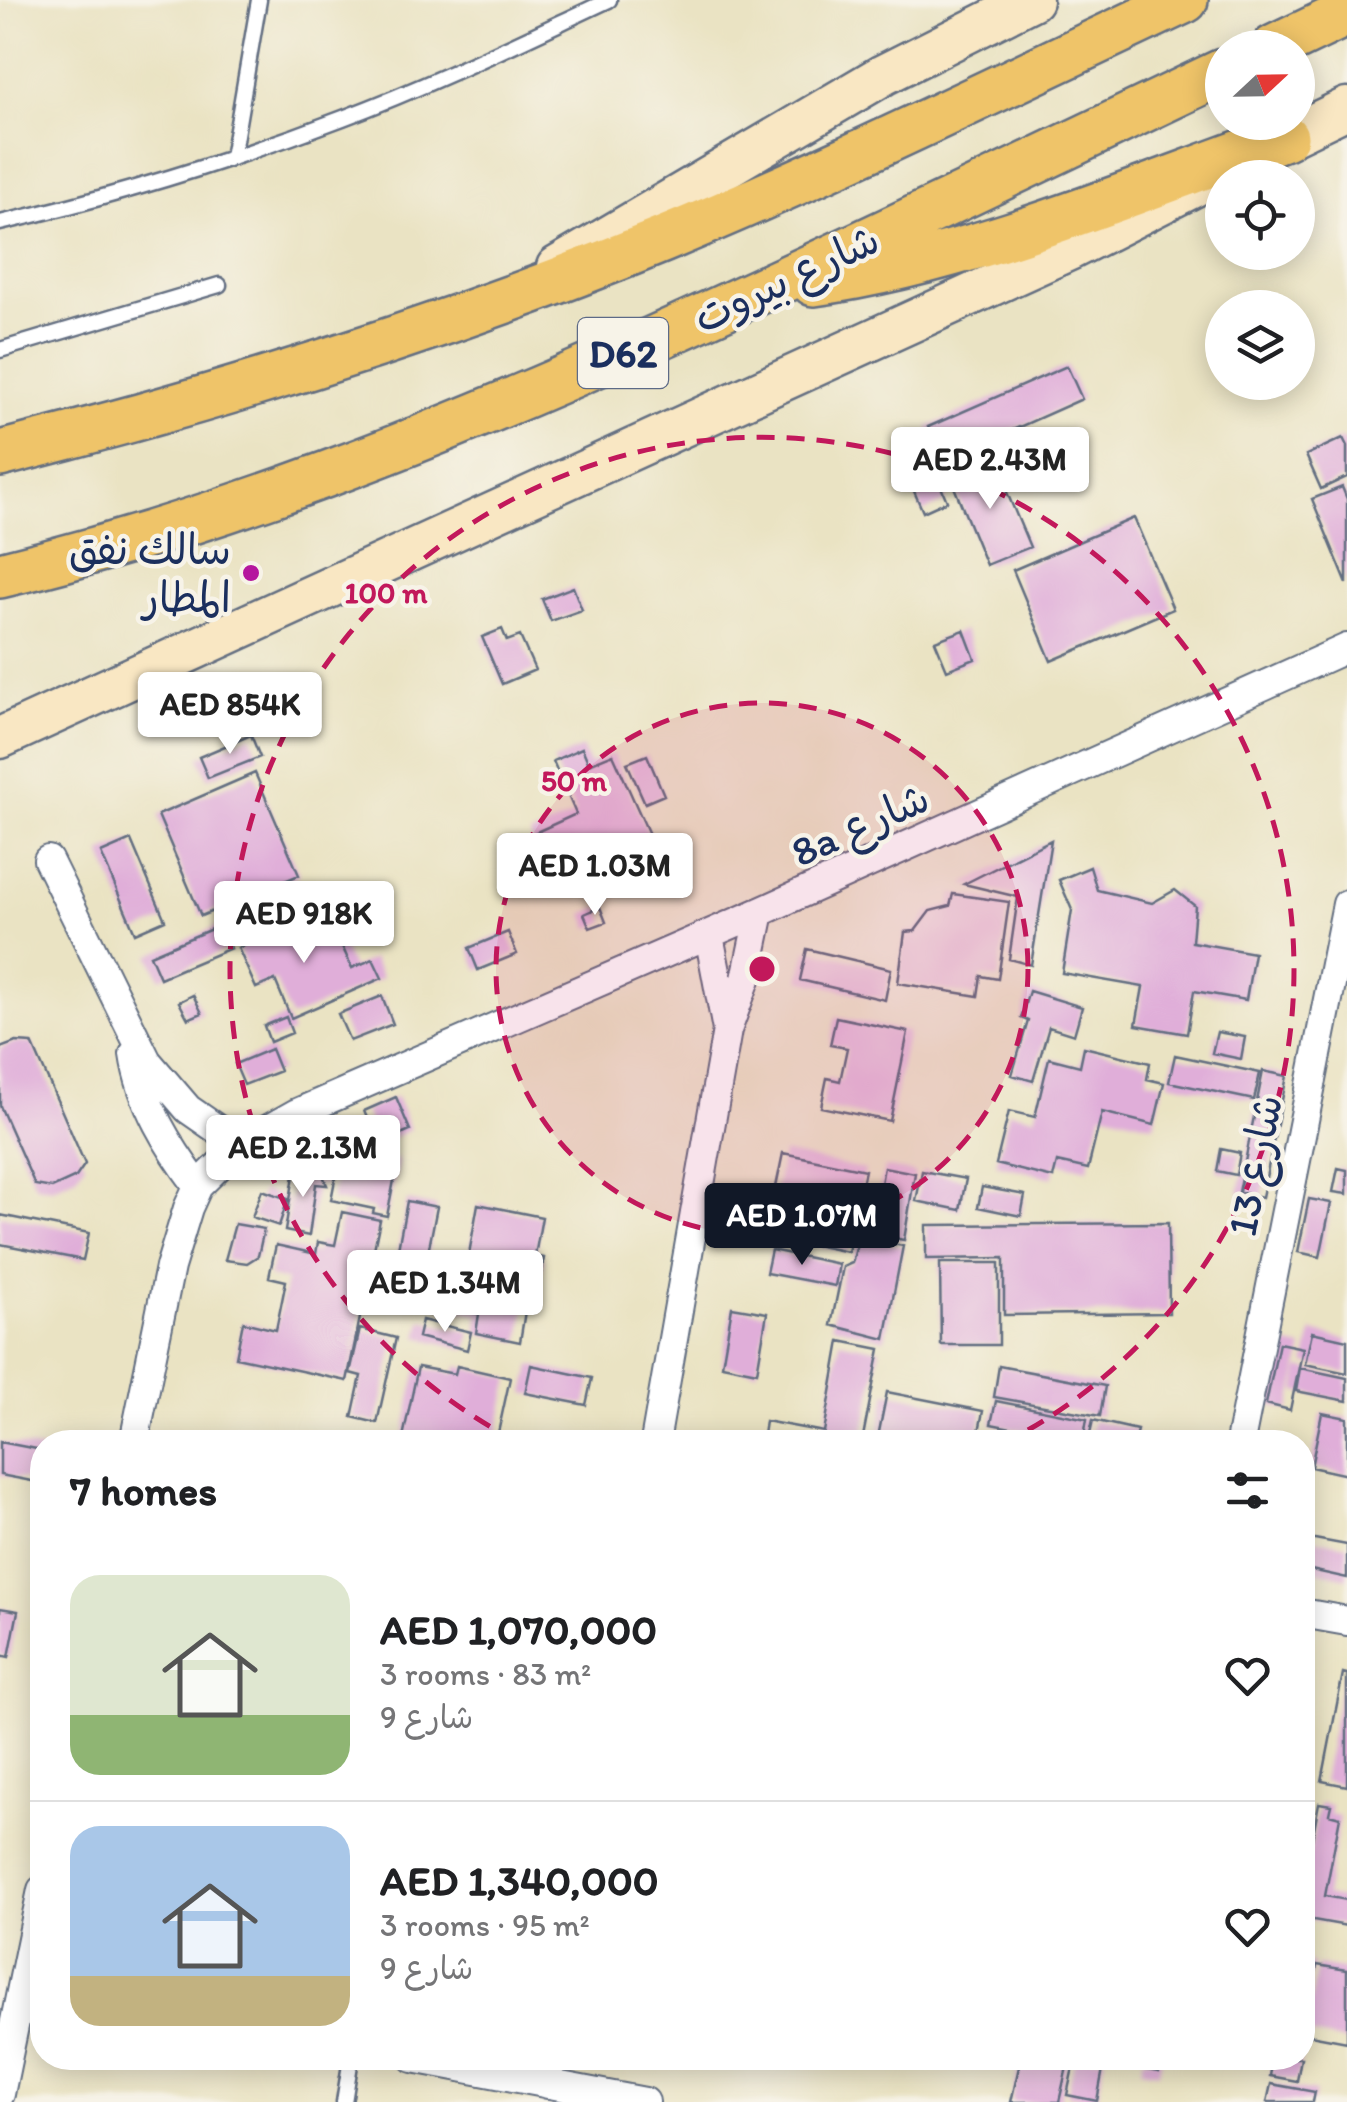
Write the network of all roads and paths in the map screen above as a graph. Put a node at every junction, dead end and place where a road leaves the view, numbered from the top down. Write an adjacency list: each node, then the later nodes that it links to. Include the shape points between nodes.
1 (258, 0): 12 (lane)
2 (608, 0): 12 (lane, via 426,84)
3 (1032, 0): 16 (main road, D62, via 853,92)
4 (1184, 0): 16 (main road, شارع بيروت / D62, via 779,190)
5 (1347, 13): 6 (main road)
6 (1312, 30)
7 (1205, 80): 15 (main road, شارع بيروت / D62)
8 (1347, 108): 9 (main road)
9 (1315, 123)
10 (1277, 140): 15 (main road, via 985,243 842,280)
11 (1279, 140): 21 (main road, via 1071,250)
12 (232, 158): 13 (lane)
13 (0, 223)
14 (220, 285): 17 (lane)
15 (762, 291): 19 (main road, شارع بيروت / D62, via 376,458 161,531)
16 (496, 304): 18 (main road, شارع بيروت / D62, via 234,390)
17 (0, 350)
18 (0, 454)
19 (0, 576)
20 (1347, 648): 24 (street, 8a شارع)
21 (0, 738)
22 (48, 860): 27 (street)
23 (1347, 904): 32 (street, شارع 13)
24 (760, 912): 25 (street, 8a شارع); 26 (street)
25 (709, 935): 26 (street); 28 (street, 8a شارع, via 297,1113)
26 (727, 1030): 31 (street)
27 (131, 1034): 28 (street, via 165,1087); 29 (street, via 147,1100)
28 (240, 1145): 29 (street, 8a شارع)
29 (198, 1186): 30 (street, via 170,1267)
30 (136, 1430)
31 (657, 1430)
32 (1242, 1430)
33 (1315, 1615): 34 (street)
34 (1347, 1621)
35 (30, 2003): 38 (street)
36 (350, 2070): 39 (lane)
37 (549, 2070): 40 (street)
38 (0, 2094)
39 (344, 2102)
40 (645, 2102)

